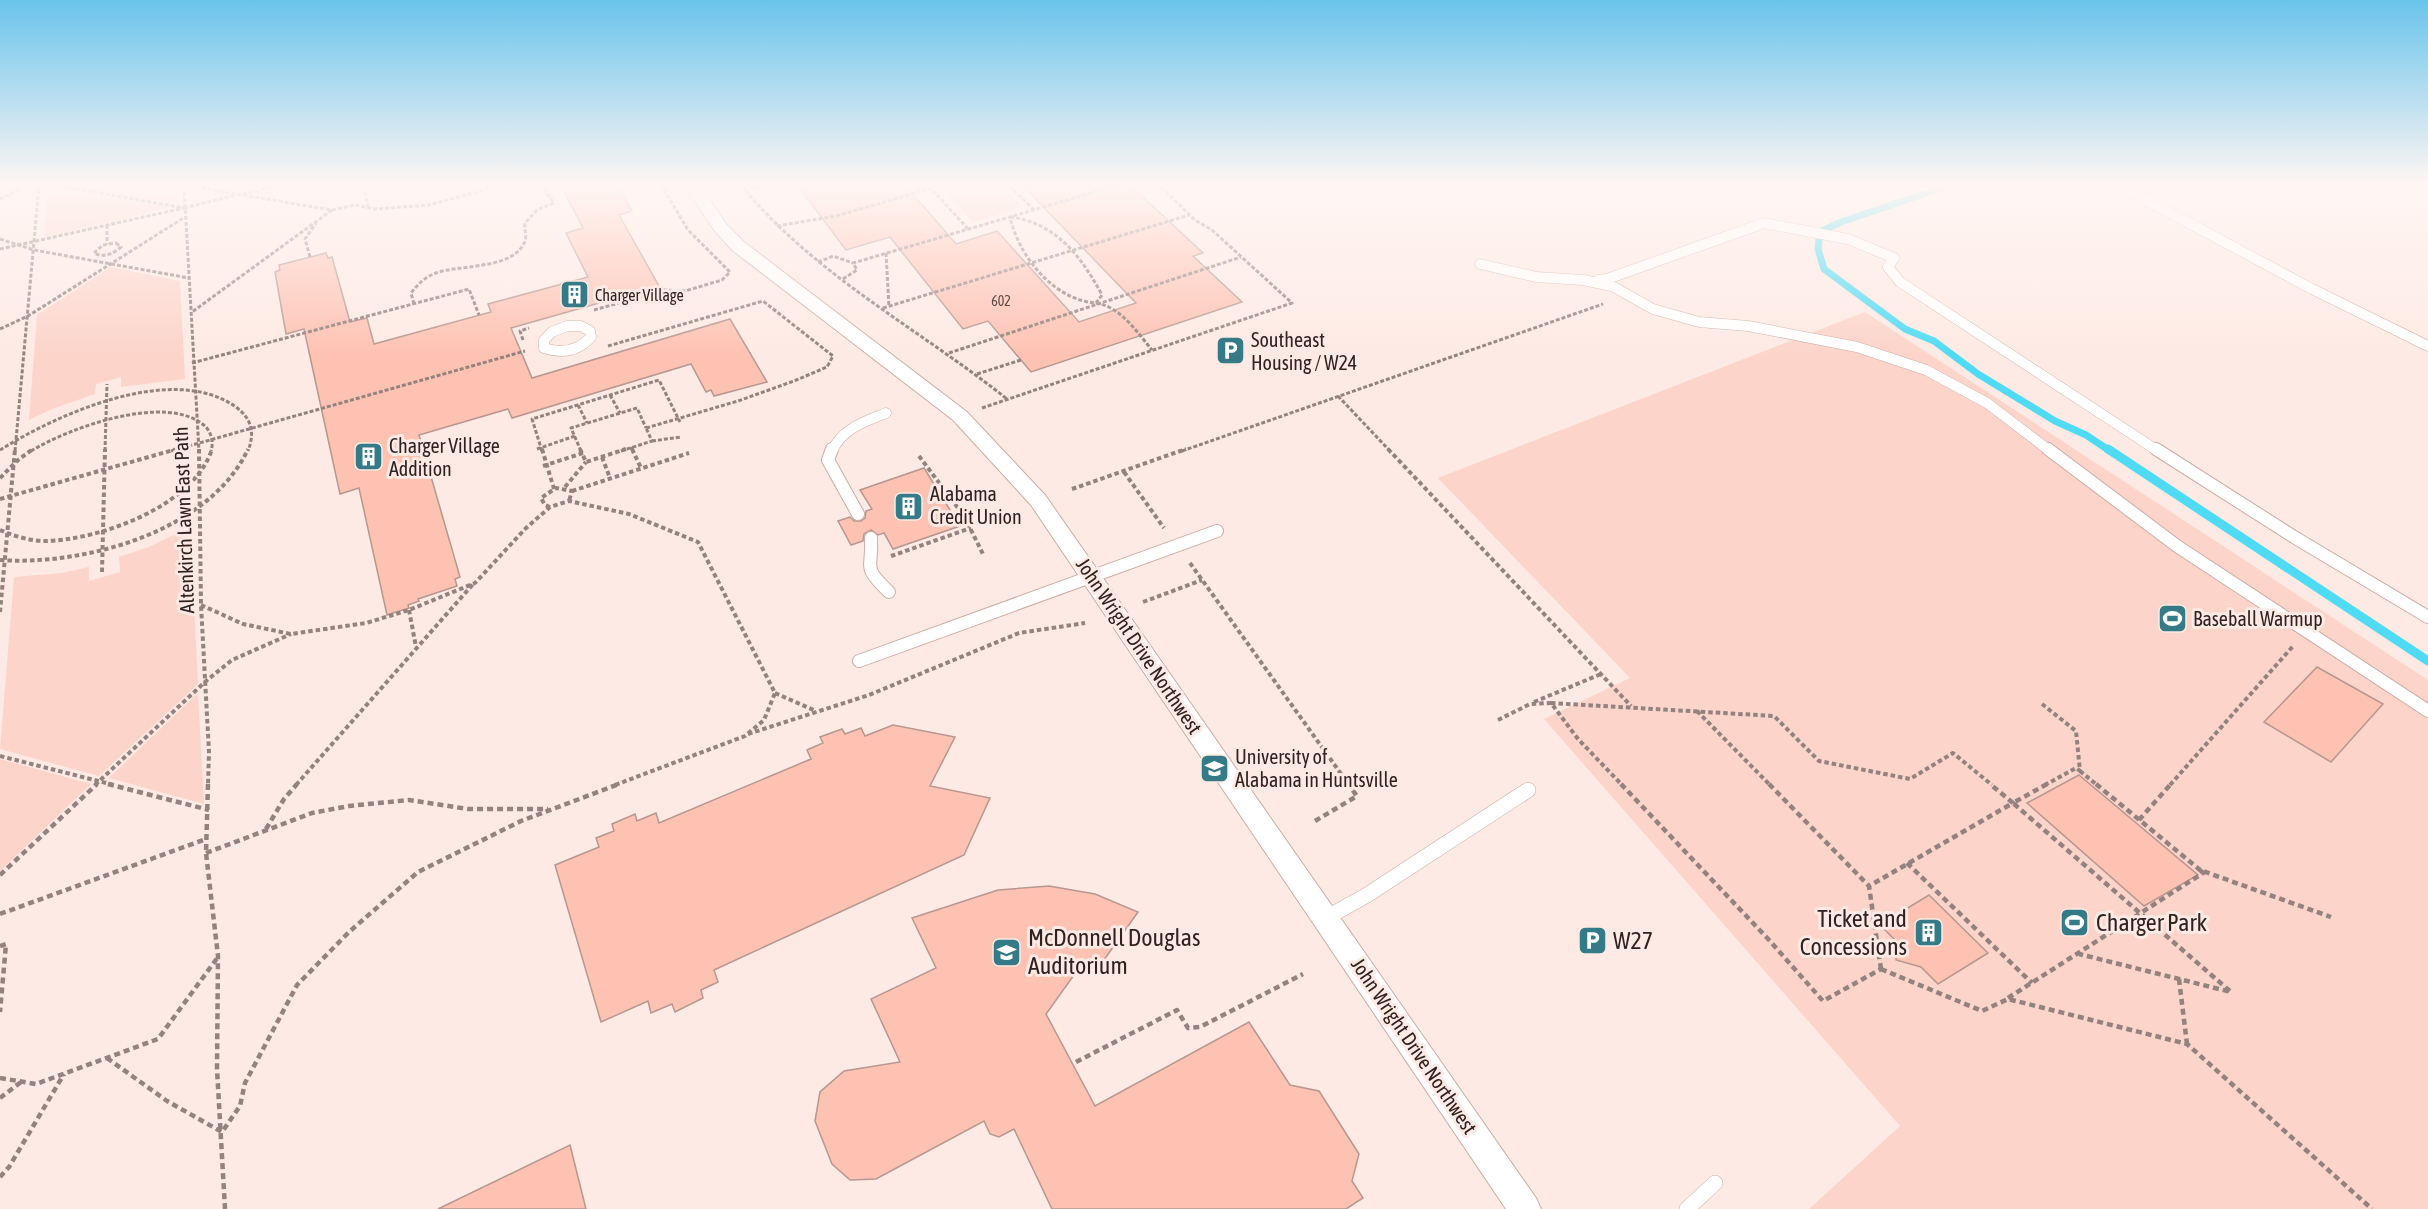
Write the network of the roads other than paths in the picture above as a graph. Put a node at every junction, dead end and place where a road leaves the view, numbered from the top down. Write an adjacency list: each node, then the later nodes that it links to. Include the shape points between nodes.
1 (737, 242): 12 (street, John Wright Drive Northwest, via 761,266 960,416 1038,500)
2 (1710, 242): 6 (lane, via 1607,279)
3 (1855, 242): 14 (lane, via 1894,258 1888,267 1900,282 2179,465)
4 (2226, 242): 7 (lane, via 2312,290)
5 (1480, 264): 6 (lane, via 1536,277)
6 (1583, 280): 16 (lane, via 1612,286 1672,316 1857,347 1926,370 1986,403 2177,546)
7 (2428, 346)
8 (886, 413): 9 (lane, via 848,430 834,442 828,460)
9 (858, 514)
10 (1216, 531): 12 (lane)
11 (871, 538): 13 (lane, via 868,566 874,578)
12 (1092, 577): 15 (lane); 18 (street, John Wright Drive Northwest)
13 (890, 592)
14 (2428, 617)
15 (860, 661)
16 (2428, 711)
17 (1528, 790): 18 (lane)
18 (1326, 918): 20 (street, John Wright Drive Northwest)
19 (1715, 1183): 21 (lane)
20 (1525, 1209)
21 (1687, 1209)

